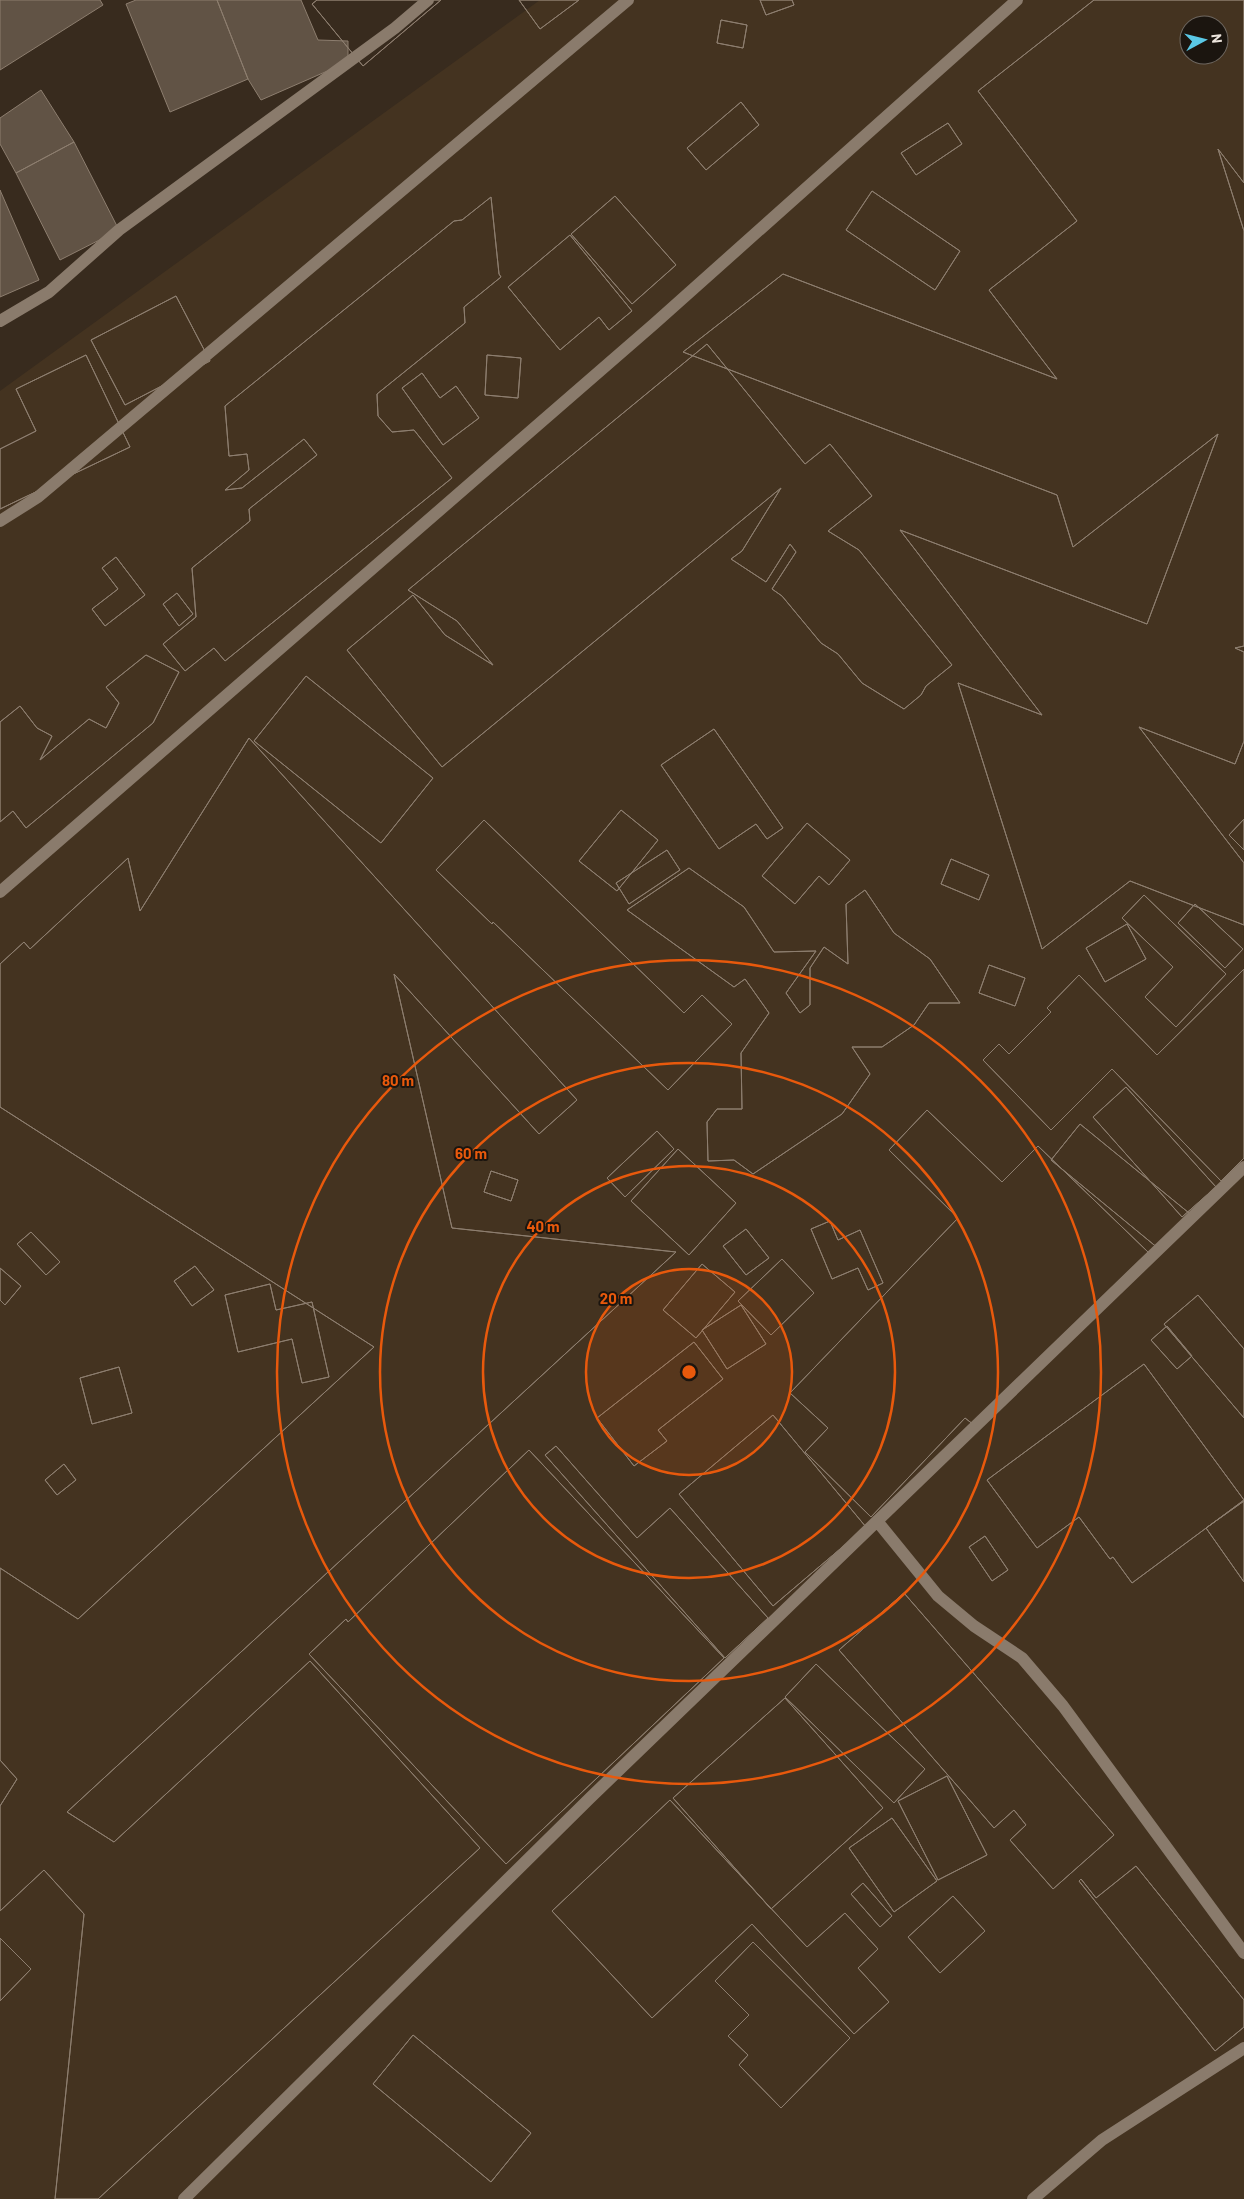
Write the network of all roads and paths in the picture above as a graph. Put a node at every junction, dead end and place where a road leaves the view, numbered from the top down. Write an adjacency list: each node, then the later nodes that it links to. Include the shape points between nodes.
1 (428, 0): 4 (street, via 395,28 119,230 49,292)
2 (628, 0): 5 (street, via 38,497)
3 (1017, 0): 6 (street, via 646,331)
4 (0, 321)
5 (0, 521)
6 (0, 892)
7 (1244, 1167): 8 (street)
8 (877, 1521): 9 (street, via 938,1596 974,1626 1022,1658 1063,1706); 11 (street, via 590,1798)
9 (1244, 1953)
10 (1244, 2048): 12 (street, via 1102,2140)
11 (184, 2199)
12 (1033, 2199)

